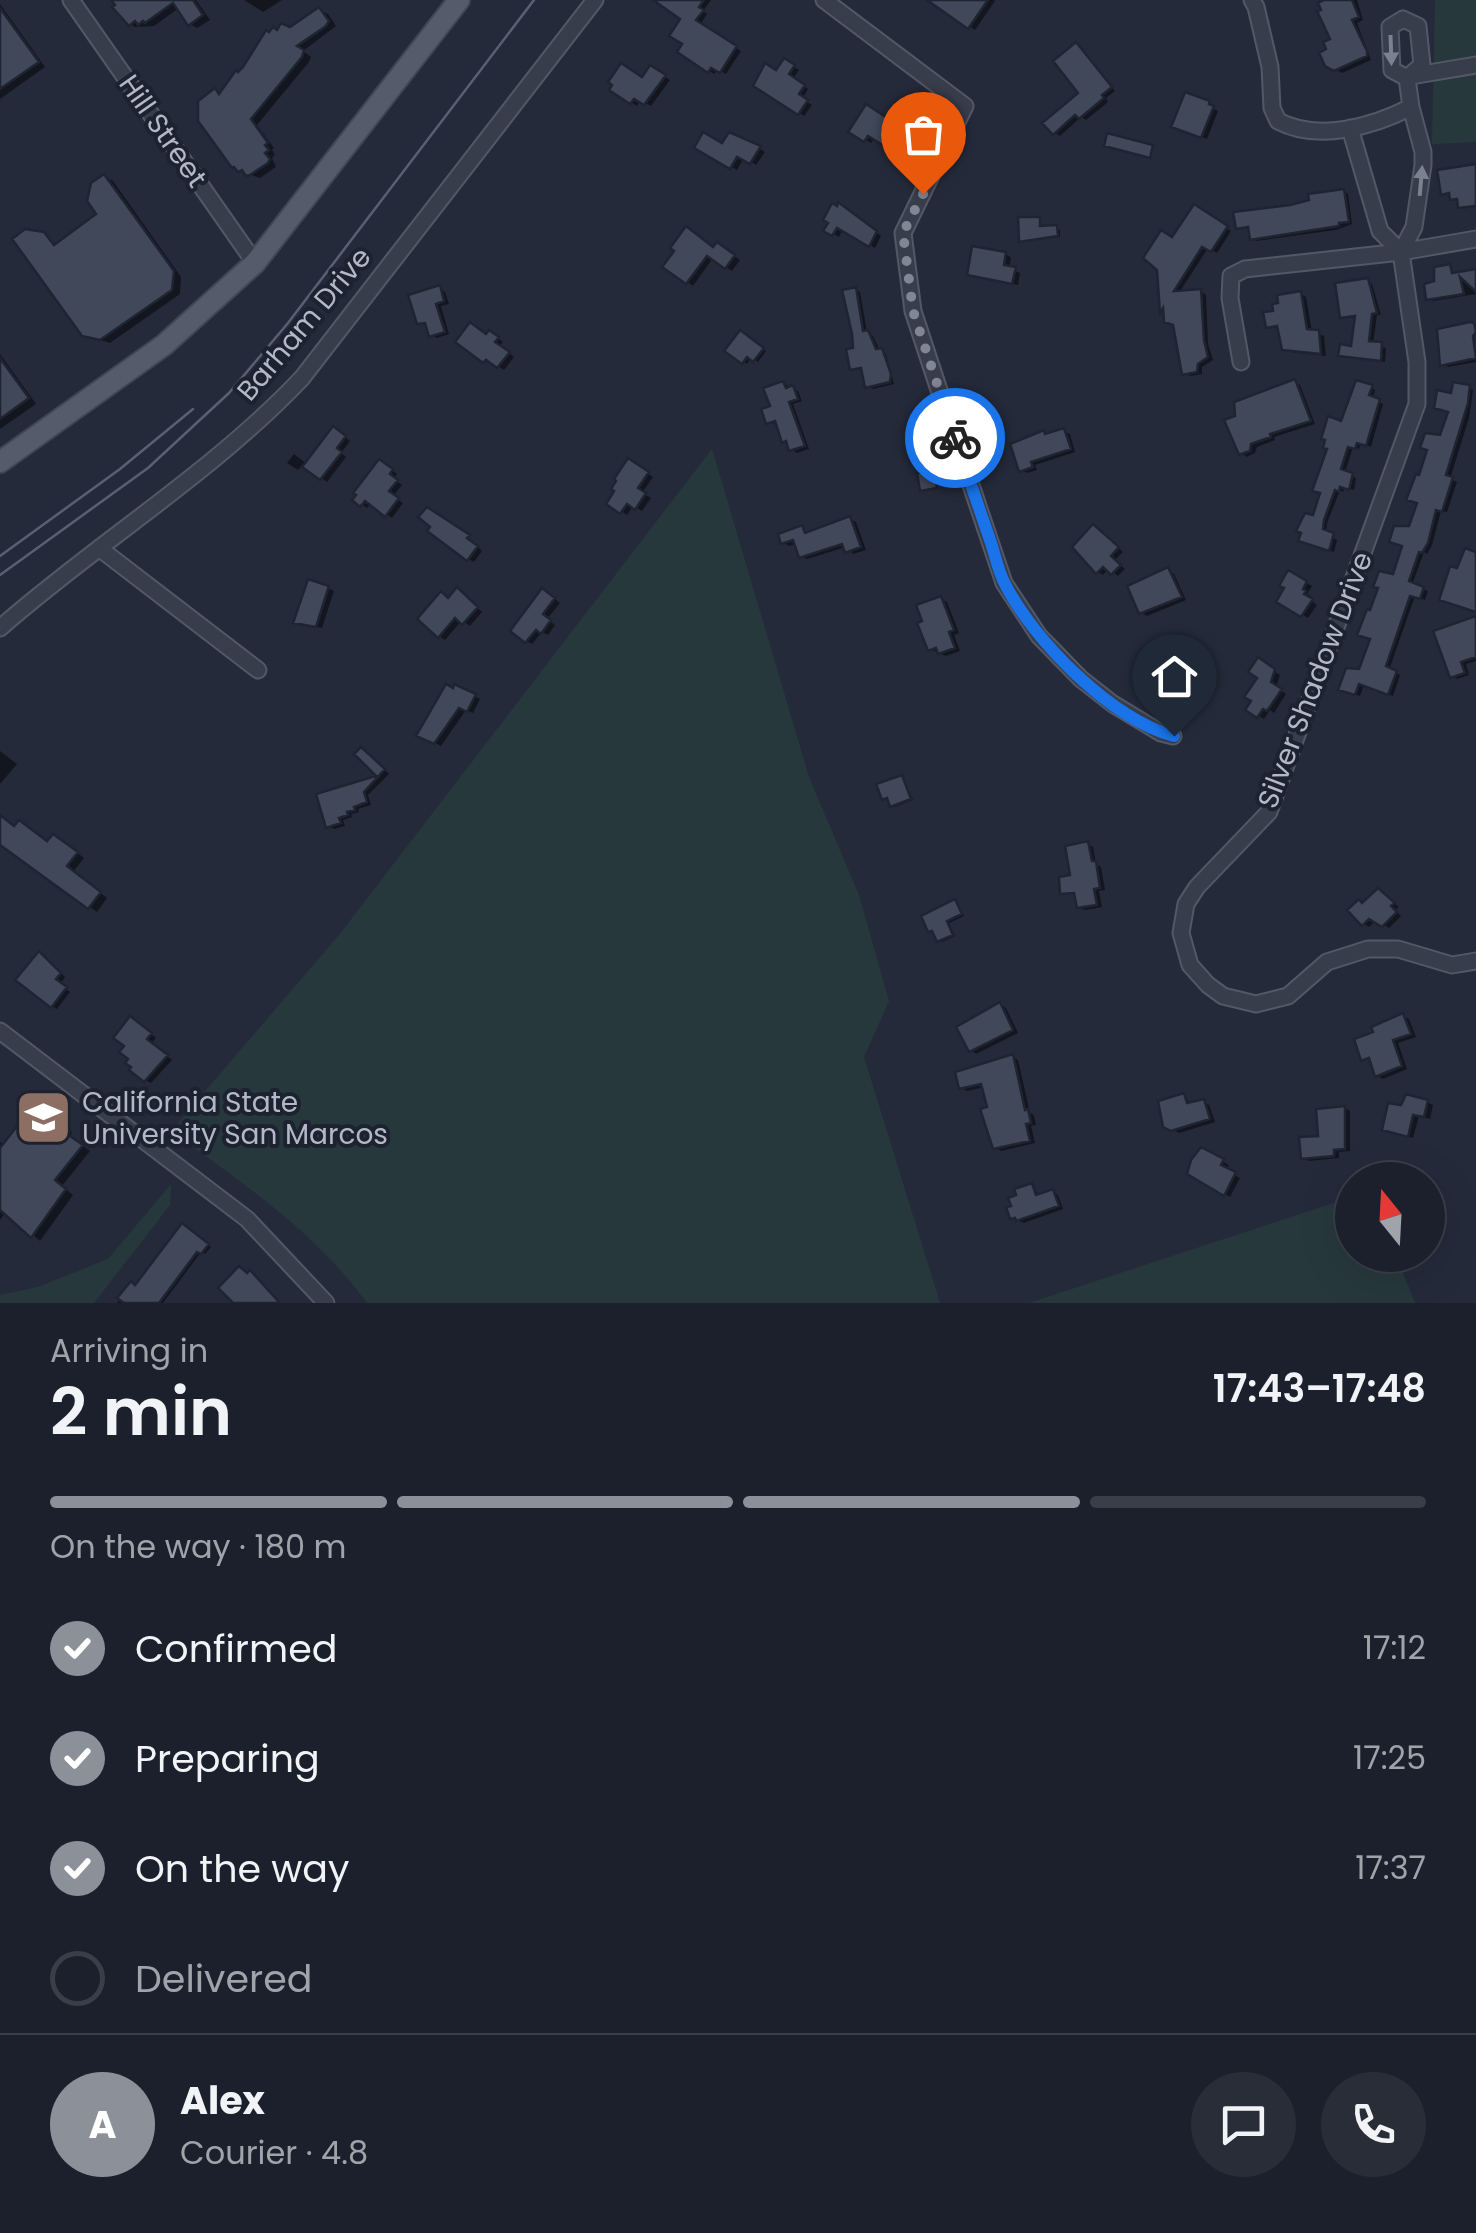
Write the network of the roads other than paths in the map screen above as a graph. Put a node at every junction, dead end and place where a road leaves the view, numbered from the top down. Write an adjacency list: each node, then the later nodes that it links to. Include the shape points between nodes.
1 (71, 0): 14 (street, Hill Street)
2 (459, 0): 14 (main road)
3 (595, 0): 17 (street, Barham Drive, via 302,378 261,421)
4 (824, 0): 20 (street, via 965,106 903,233 913,311 1004,583 1039,636 1080,679)
5 (1252, 0): 11 (street, via 1278,121 1292,129)
6 (1398, 0): 7 (street)
7 (1404, 19): 9 (street, via 1418,26 1422,66); 9 (street, one-way to 9, via 1390,27 1392,70)
8 (1476, 65): 9 (street)
9 (1408, 78): 10 (street)
10 (1411, 107): 11 (street); 13 (street, one-way to 10, via 1414,228 1423,165)
11 (1350, 128): 13 (street, via 1380,231)
12 (1476, 238): 13 (street)
13 (1400, 252): 15 (street, via 1231,276); 21 (street, Silver Shadow Drive, via 1417,404 1268,812 1197,886 1181,933 1190,965 1208,986 1256,1004 1288,996 1327,962 1368,949 1398,949 1452,965)
14 (254, 263): 16 (main road, via 164,345)
15 (1241, 362)
16 (0, 462)
17 (99, 548): 18 (street, Barham Drive); 19 (street)
18 (0, 628)
19 (258, 670)
20 (1174, 736)
21 (1476, 962)
22 (0, 1032): 23 (street, via 248,1219)
23 (326, 1303)

